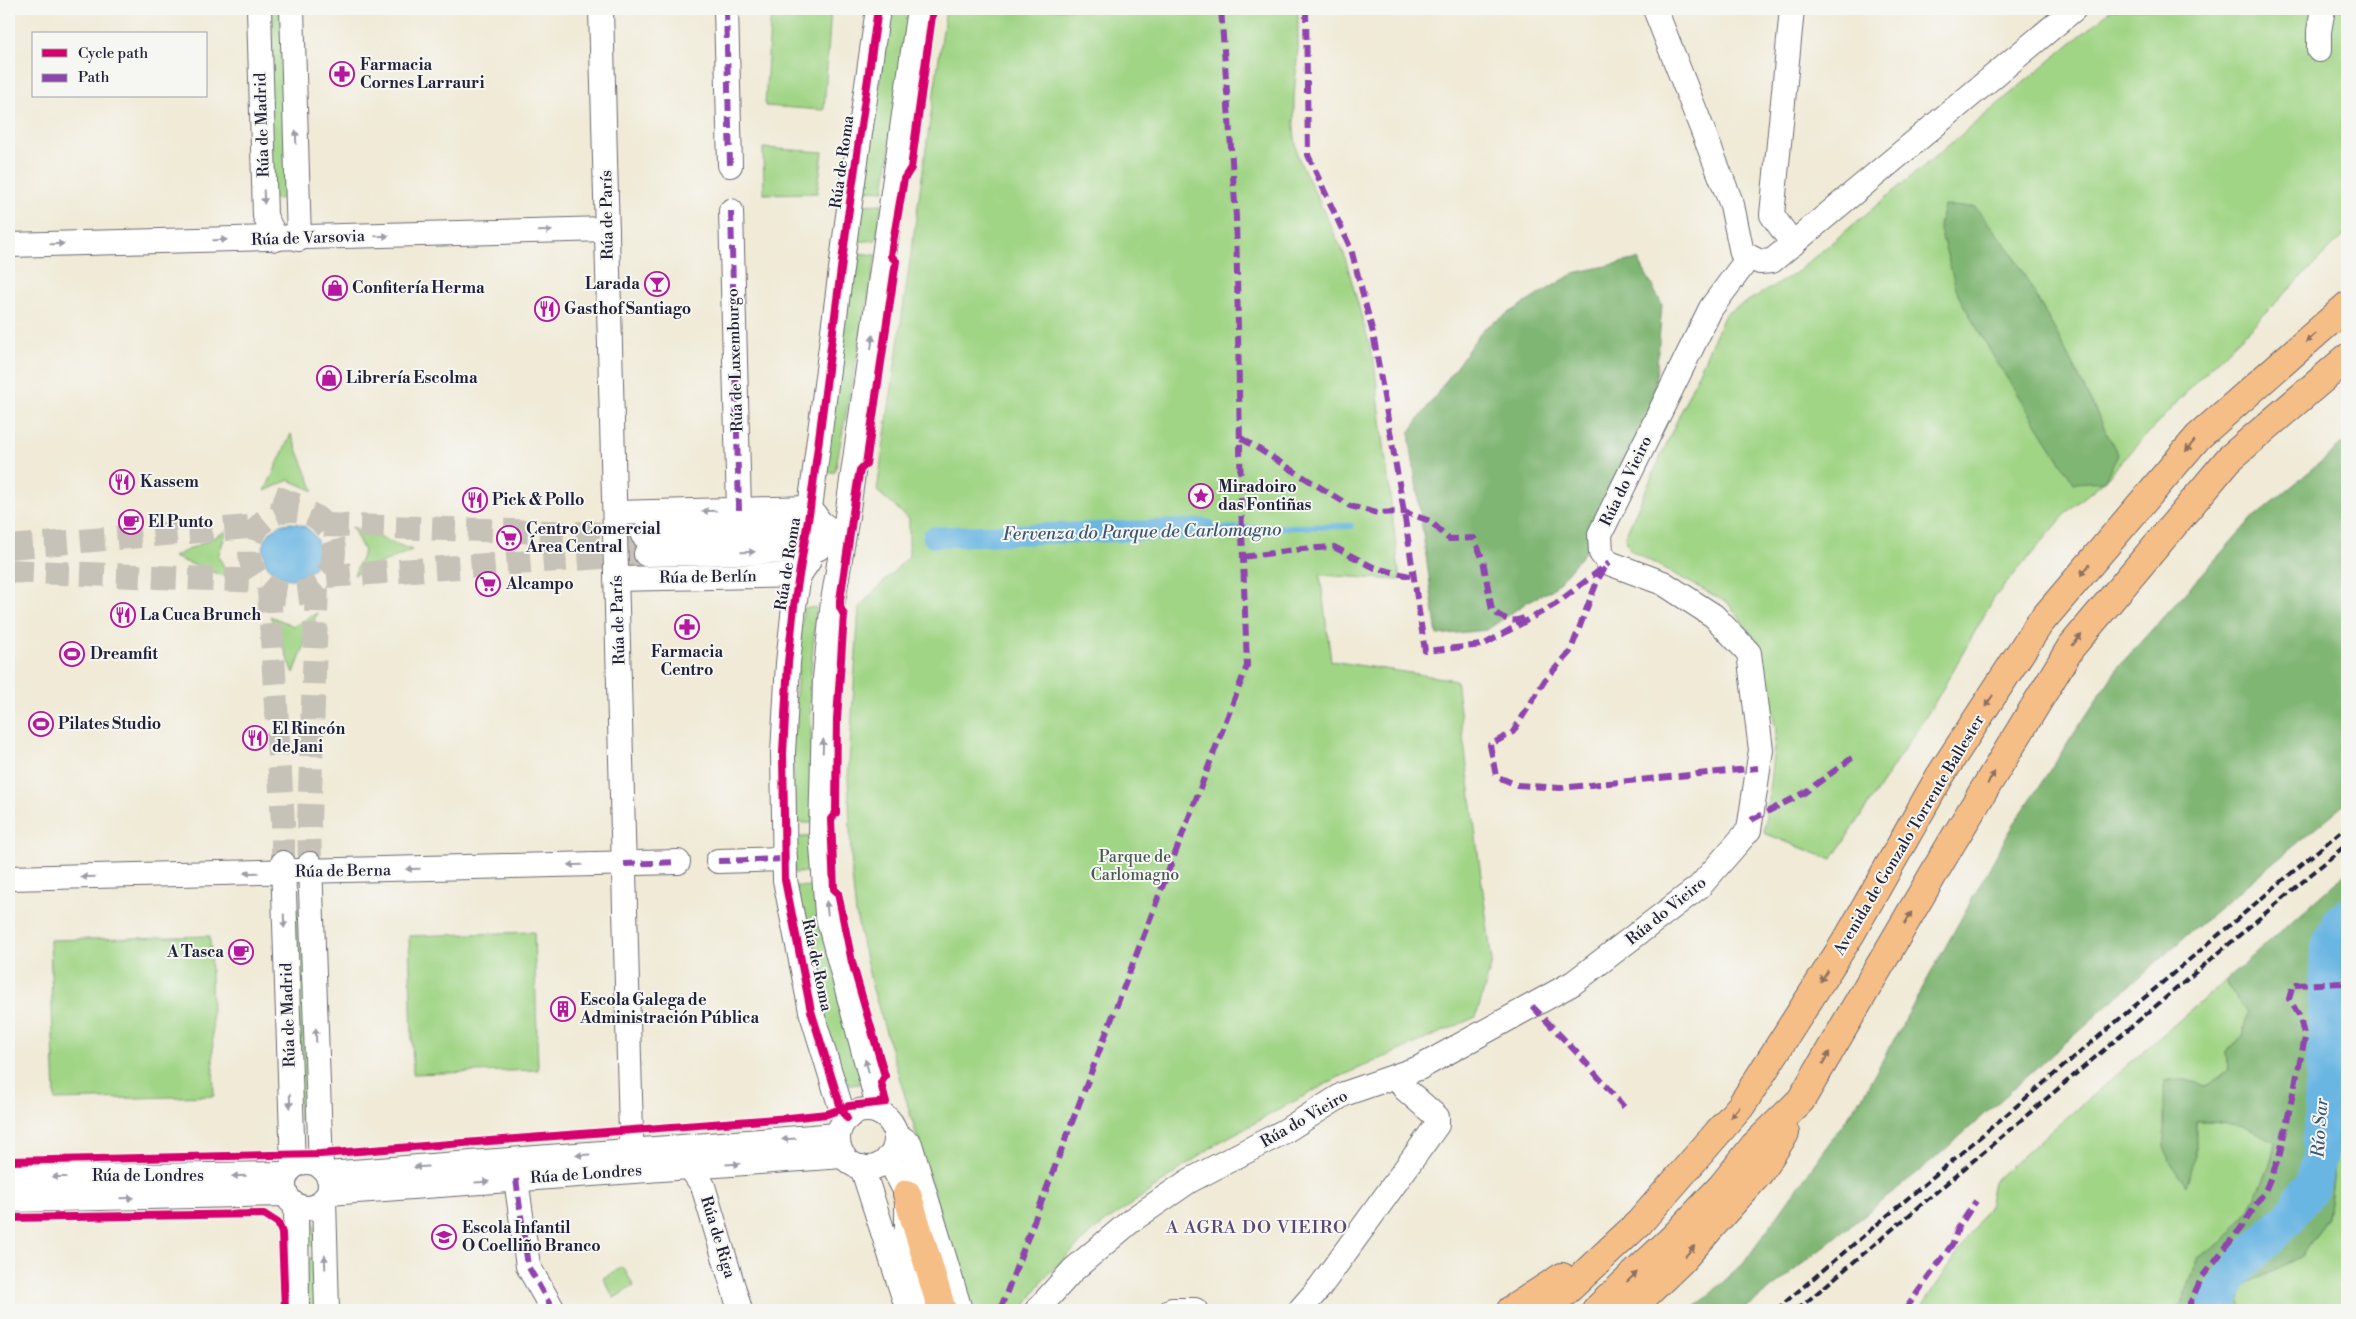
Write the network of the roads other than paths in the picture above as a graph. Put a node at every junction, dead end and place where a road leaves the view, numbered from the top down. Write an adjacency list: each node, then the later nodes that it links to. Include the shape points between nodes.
1 (259, 9): 15 (street, Rúa de Madrid, one-way to 15, via 265,216)
2 (292, 9): 16 (street, Rúa de Madrid, one-way to 2)
3 (601, 9): 14 (street, Rúa de París)
4 (726, 9): 12 (street)
5 (878, 9): 25 (street, Rúa de Roma, via 847,222)
6 (919, 9): 22 (street, Rúa de Roma, one-way to 6)
7 (1792, 9): 17 (street, via 1772,215)
8 (2074, 9): 17 (street)
9 (2323, 9): 11 (street)
10 (1658, 19): 19 (street, via 1732,204 1742,252)
11 (2319, 50)
12 (730, 165)
13 (731, 211): 23 (street, Rúa de Luxemburgo)
14 (607, 229): 16 (street, Rúa de Varsovia, one-way to 14); 24 (street, Rúa de París)
15 (276, 239): 16 (street, Rúa de Varsovia); 18 (street, Rúa de Varsovia, one-way to 15)
16 (299, 239)
17 (1793, 244): 19 (street, via 1772,261 1760,262)
18 (9, 245)
19 (1749, 257): 37 (street, Rúa do Vieiro, via 1711,308 1600,534 1601,553 1609,562 1663,583 1714,616 1749,653 1761,750 1749,830 1700,886 1573,983 1419,1068)
20 (2347, 306): 51 (highway, Avenida de Gonzalo Torrente Ballester, one-way to 51, via 2198,437 2039,624 1940,776 1850,935 1740,1106)
21 (2347, 358): 38 (highway, one-way to 21, via 2071,647 2230,459)
22 (868, 367): 25 (street, Rúa de Roma, via 852,411 836,492); 29 (street, Rúa de Roma, via 833,601)
23 (739, 510): 24 (street, one-way to 24); 25 (street)
24 (615, 513): 28 (street, Rúa de París)
25 (815, 532): 26 (street, via 789,529); 27 (street, Rúa de Roma); 29 (street, Rúa de Roma, via 821,615 818,671)
26 (645, 545)
27 (799, 575): 28 (street, Rúa de Berlín); 30 (street, Rúa de Roma, via 788,663 784,735)
28 (616, 579): 33 (street, Rúa de París)
29 (825, 702): 39 (street, Rúa de Roma, one-way to 29, via 827,914 821,832)
30 (785, 859): 31 (street); 41 (street, Rúa de Roma, via 785,880 811,1011 841,1108)
31 (718, 861)
32 (678, 862): 33 (street, Rúa de Berna)
33 (624, 864): 34 (street, Rúa de Berna, one-way to 34); 43 (street, Rúa de París)
34 (310, 867): 35 (street, Rúa de Berna); 47 (street, Rúa de Madrid, one-way to 34)
35 (283, 868): 36 (street, Rúa de Berna, one-way to 36); 49 (street, Rúa de Madrid, one-way to 49)
36 (9, 878)
37 (1397, 1076): 60 (street, Rúa do Vieiro, via 1344,1094 1285,1132 1189,1181 1132,1220 1073,1270); 63 (street, via 1405,1089 1438,1117 1437,1125 1320,1288)
38 (1801, 1100): 66 (highway, one-way to 38, via 1673,1238 1754,1146); 67 (highway, one-way to 38, via 1680,1262 1759,1173)
39 (880, 1113): 40 (street, Rúa de Roma, via 887,1118); 41 (street, via 863,1110)
40 (895, 1133): 42 (street, via 896,1142); 48 (street, Rúa de Roma, via 910,1144)
41 (847, 1144): 42 (street, via 872,1167); 43 (street, Rúa de Londres, one-way to 43); 44 (street, Rúa de Londres, one-way to 41); 52 (street, Rúa de Roma, via 892,1258)
42 (888, 1158): 48 (street, Rúa de Roma)
43 (632, 1161): 44 (street, Rúa de Londres); 46 (street, Rúa de Londres); 47 (street, Rúa de Londres, one-way to 47)
44 (690, 1167): 56 (street, Rúa de Riga, via 703,1186)
45 (9, 1178): 49 (street, Rúa de Londres, one-way to 45)
46 (516, 1179): 47 (street, Rúa de Londres, one-way to 46); 55 (street, via 528,1266)
47 (325, 1183): 49 (street, Rúa de Londres, via 311,1207); 49 (street, Rúa de Londres, via 316,1164 303,1162); 54 (street, Rúa de Madrid, one-way to 47)
48 (913, 1184): 57 (street, Rúa de Roma, via 907,1237); 58 (highway); 59 (street, Rúa de Roma)
49 (291, 1185): 50 (street, Rúa de Londres, one-way to 49); 53 (street, Rúa de Madrid)
50 (9, 1200)
51 (1639, 1223): 64 (highway); 65 (highway, Avenida de Gonzalo Torrente Ballester)
52 (897, 1309)
53 (297, 1310)
54 (327, 1310)
55 (552, 1310)
56 (740, 1310)
57 (926, 1310)
58 (942, 1310)
59 (960, 1310)
60 (1037, 1310)
61 (1172, 1310): 62 (street)
62 (1195, 1310)
63 (1300, 1310)
64 (1511, 1310)
65 (1546, 1310)
66 (1596, 1310)
67 (1630, 1310)

